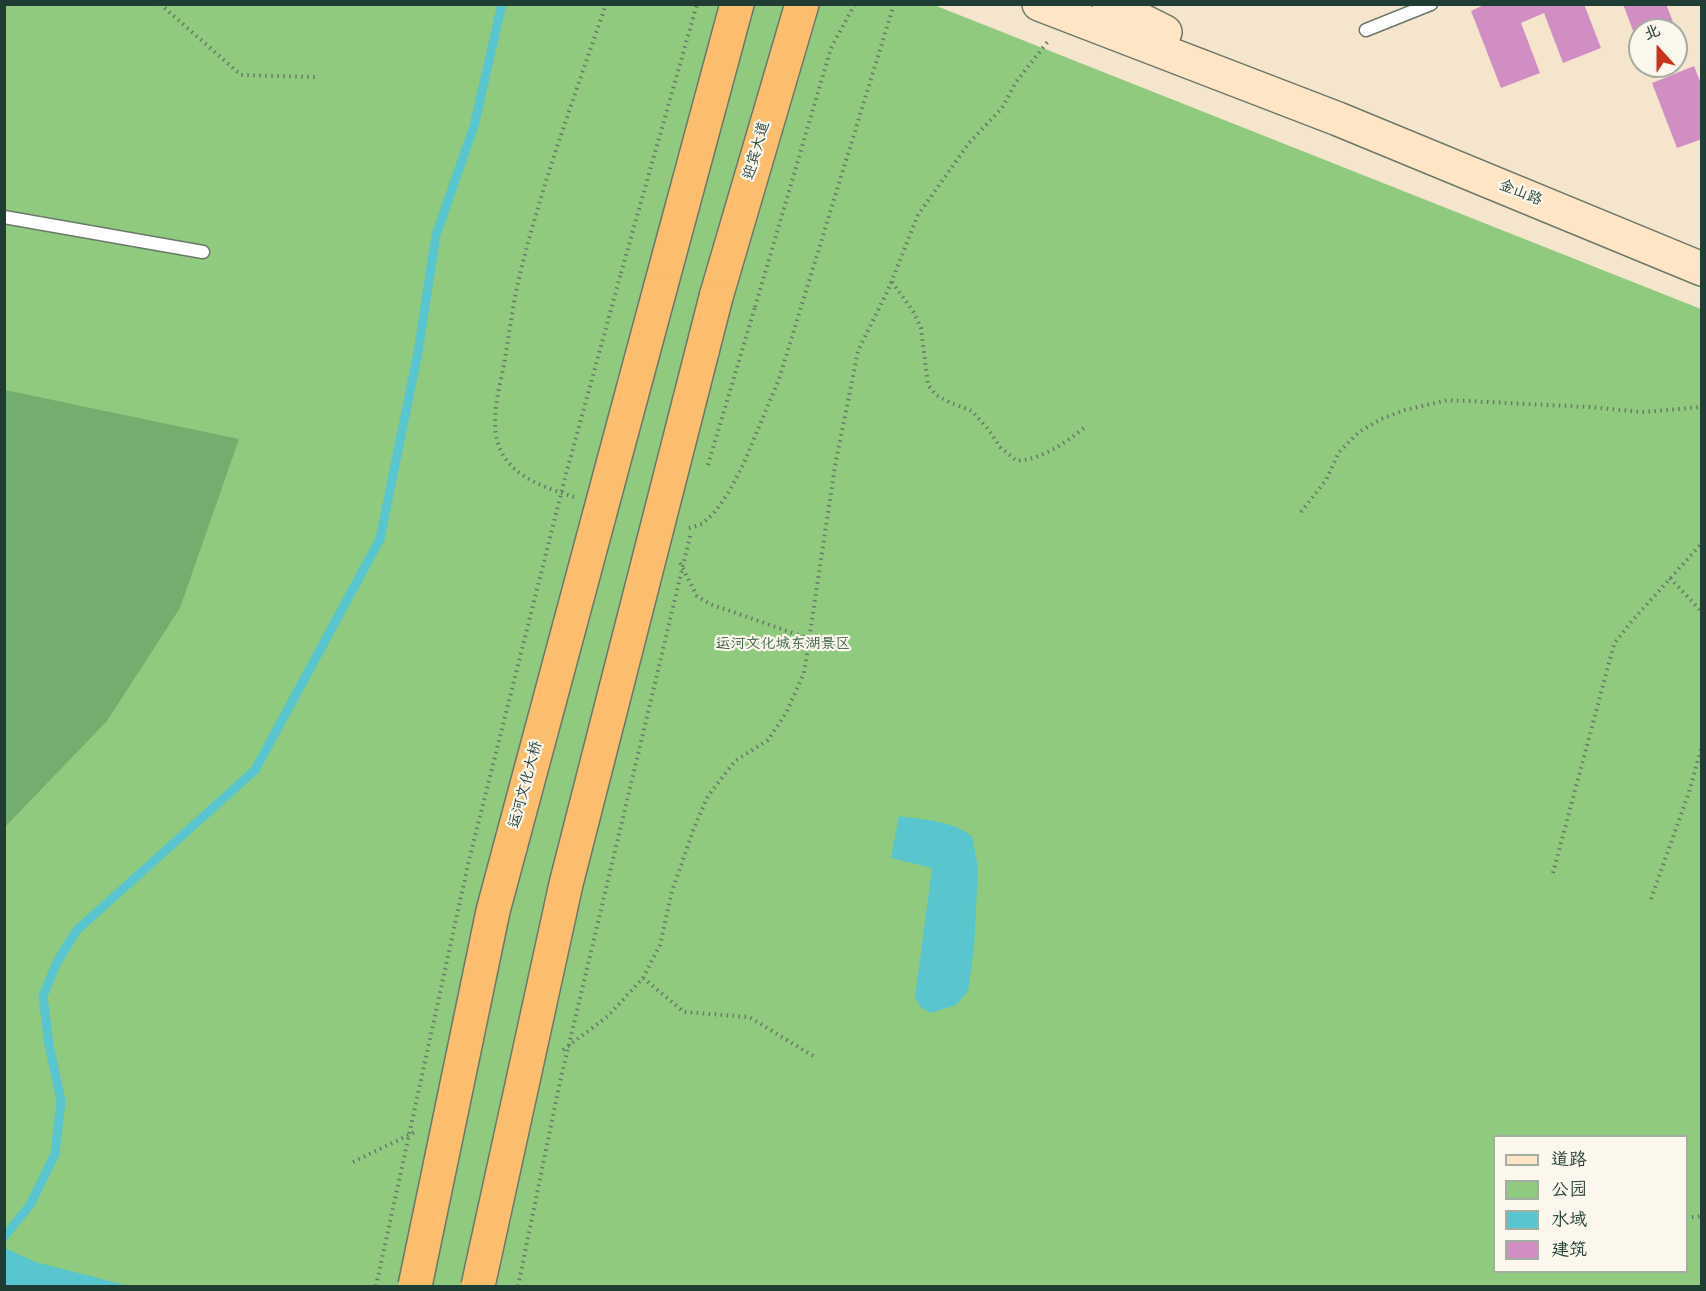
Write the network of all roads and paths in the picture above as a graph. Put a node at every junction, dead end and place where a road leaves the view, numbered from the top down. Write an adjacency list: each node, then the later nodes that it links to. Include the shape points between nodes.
1 (160, 4): 13 (path, via 241,75)
2 (697, 4): 38 (path, bridge, via 566,474 469,860)
3 (724, 4): 14 (highway)
4 (737, 4): 14 (highway)
5 (802, 4): 12 (highway, 迎宾大道)
6 (807, 4): 12 (highway)
7 (855, 4): 22 (path, bridge, via 831,48)
8 (1109, 4): 15 (street, 金山路)
9 (1431, 4): 11 (lane)
10 (1053, 10): 15 (street, 金山路); 19 (path, via 1002,108 969,143 918,215)
11 (1366, 30)
12 (781, 70): 40 (highway, 迎宾大道, bridge, via 716,297 566,884)
13 (315, 77)
14 (712, 91): 39 (highway, 运河文化大桥, bridge, via 493,911)
15 (1338, 119): 18 (street, 金山路)
16 (4, 217): 17 (lane)
17 (203, 252)
18 (1701, 269)
19 (892, 282): 21 (path, via 921,328 928,385 936,395 972,411 1000,447 1017,461 1054,450); 29 (path, via 858,351 835,466)
20 (1701, 407): 23 (path, via 1643,412 1448,400 1405,410 1359,432 1339,452 1326,480)
21 (1084, 428)
22 (705, 474)
23 (1301, 512)
24 (694, 520): 41 (path, bridge, via 560,1082)
25 (1701, 543): 27 (path)
26 (676, 556): 29 (path, via 697,596)
27 (1670, 578): 28 (path); 31 (path, via 1614,644)
28 (1701, 612)
29 (810, 639): 33 (path, via 804,673 786,713 768,740 735,761 708,796 672,891 660,945)
30 (1701, 746): 32 (path)
31 (1554, 873)
32 (1651, 899)
33 (643, 978): 34 (path, via 608,1016); 35 (path, via 684,1012 748,1017)
34 (562, 1051)
35 (815, 1057)
36 (418, 1131): 37 (path)
37 (353, 1162)
38 (376, 1287)
39 (415, 1287)
40 (478, 1287)
41 (518, 1287)

